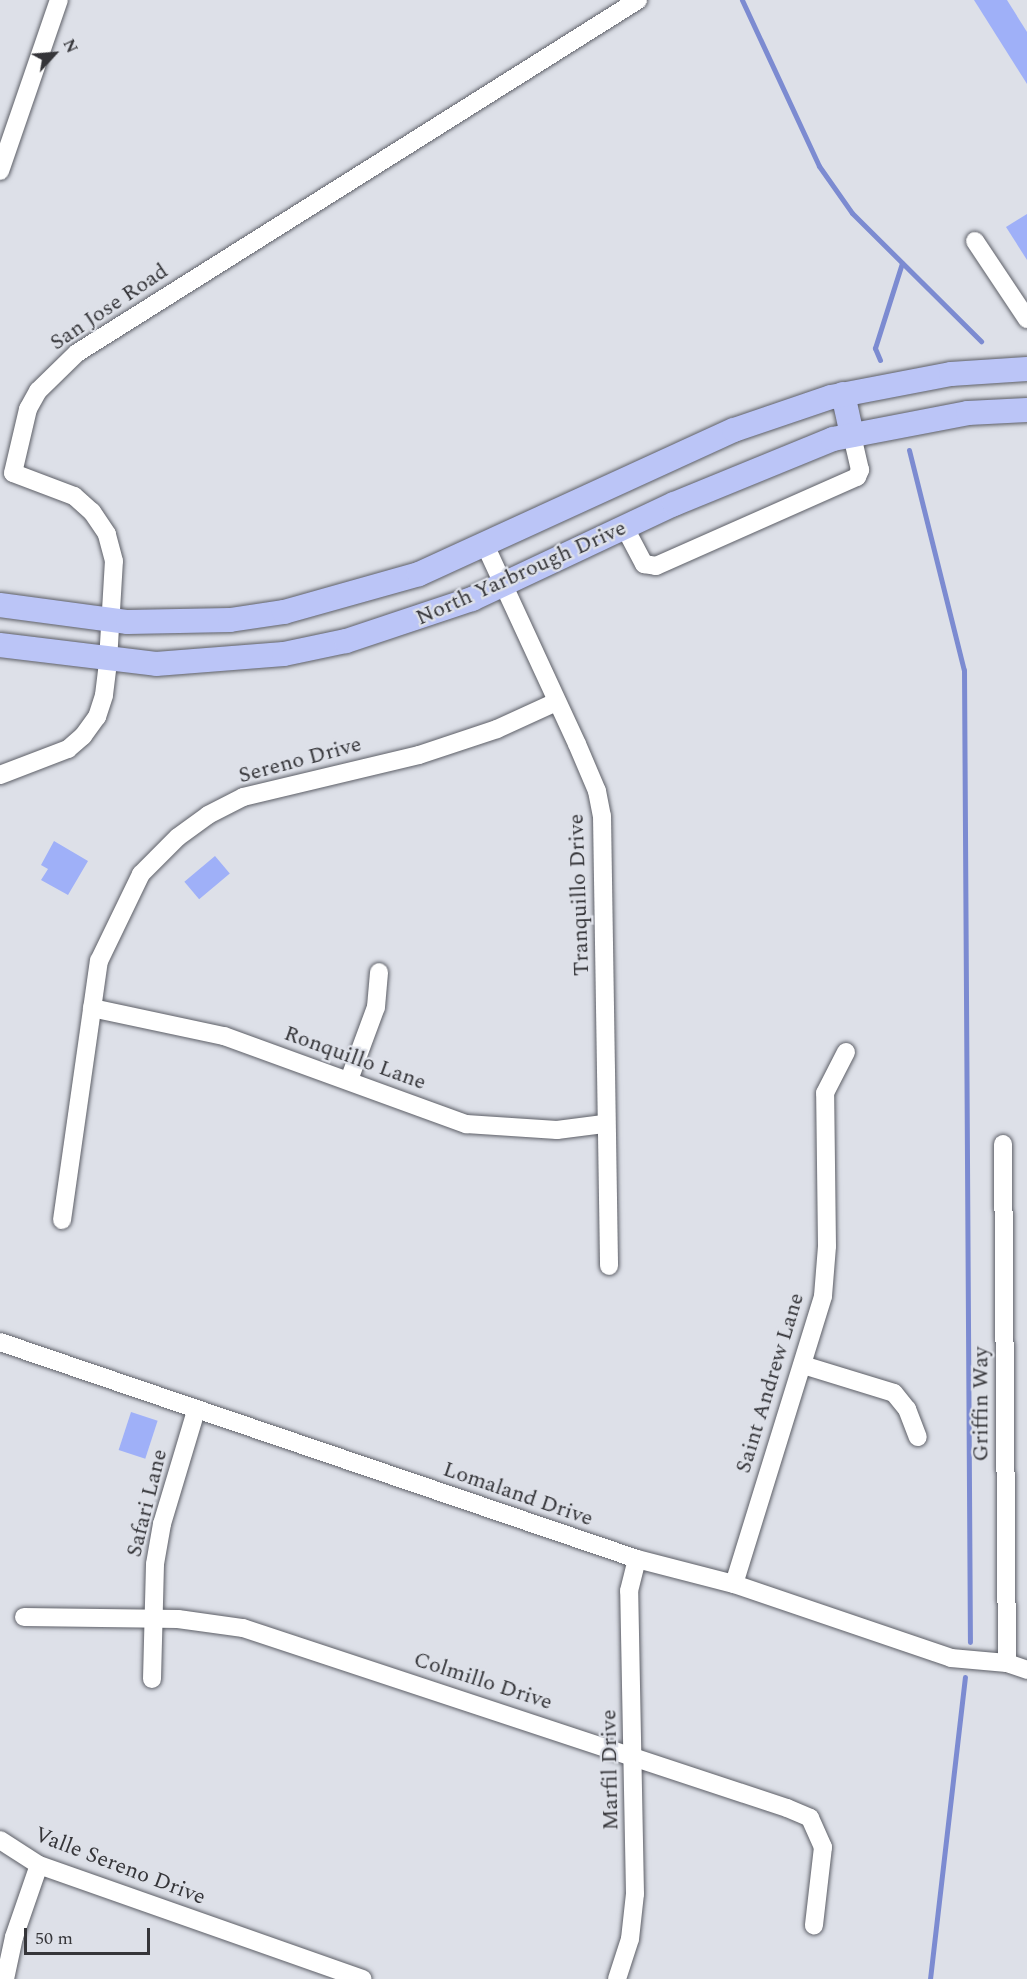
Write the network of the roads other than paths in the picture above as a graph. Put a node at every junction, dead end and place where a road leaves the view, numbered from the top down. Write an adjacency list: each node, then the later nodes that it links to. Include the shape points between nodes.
1 (59, 0): 3 (street)
2 (638, 0): 10 (street, San Jose Road, via 77,353 38,391)
3 (0, 171)
4 (975, 240): 5 (street)
5 (1027, 319)
6 (1027, 369): 7 (main road, North Yarbrough Drive, via 951,374)
7 (843, 394): 9 (main road); 12 (main road, North Yarbrough Drive, via 734,430)
8 (1027, 410): 9 (main road, North Yarbrough Drive, via 968,413)
9 (852, 435): 11 (main road, North Yarbrough Drive, via 728,480); 11 (street, via 858,477 656,566 644,564)
10 (6, 471): 15 (street, San Jose Road, via 74,496 100,522 114,561)
11 (625, 528): 13 (main road, North Yarbrough Drive)
12 (486, 547): 13 (street, Tranquillo Drive); 15 (main road, North Yarbrough Drive, via 419,574 284,612 230,620)
13 (505, 584): 17 (main road, North Yarbrough Drive, via 413,621 284,654 156,664); 18 (street, Tranquillo Drive)
14 (0, 605): 15 (main road, North Yarbrough Drive)
15 (112, 620): 17 (street, San Jose Road)
16 (0, 645): 17 (main road, North Yarbrough Drive)
17 (108, 661): 19 (street, San Jose Road, via 97,717 83,736 68,749)
18 (556, 702): 21 (street, Sereno Drive, via 496,729 430,751 243,797 208,815 178,837 141,874 99,962); 24 (street, Tranquillo Drive, via 597,790 602,816 606,901)
19 (0, 775)
20 (379, 972): 23 (street, via 376,1007)
21 (92, 1008): 23 (street, Ronquillo Lane, via 224,1036); 26 (street, Sereno Drive)
22 (846, 1052): 29 (street, Saint Andrew Lane, via 825,1093 827,1246 823,1296)
23 (349, 1080): 24 (street, Ronquillo Lane, via 466,1124 557,1130)
24 (604, 1124): 27 (street, Tranquillo Drive)
25 (1003, 1144): 36 (street, Griffin Way)
26 (63, 1220)
27 (609, 1266)
28 (0, 1341): 30 (street, Lomaland Drive)
29 (804, 1365): 31 (street, via 894,1394 907,1409); 33 (street, Saint Andrew Lane)
30 (196, 1411): 32 (street, Lomaland Drive); 35 (street, Safari Lane, via 162,1524)
31 (918, 1437)
32 (637, 1559): 33 (street, Lomaland Drive); 39 (street, Marfil Drive, via 629,1591)
33 (734, 1584): 36 (street, Lomaland Drive, via 951,1658)
34 (24, 1617): 35 (street, Colmillo Drive)
35 (150, 1620): 38 (street, Safari Lane); 39 (street, Colmillo Drive, via 212,1621 243,1628)
36 (1007, 1663): 37 (street, Lomaland Drive)
37 (1027, 1670)
38 (152, 1679)
39 (634, 1755): 42 (street, Colmillo Drive, via 810,1818 823,1847); 45 (street, Marfil Drive, via 635,1894 630,1939)
40 (0, 1840): 41 (street, Valle Sereno Drive)
41 (39, 1865): 43 (street, via 14,1937); 44 (street, Valle Sereno Drive)
42 (814, 1925)
43 (5, 1979)
44 (362, 1979)
45 (617, 1979)

